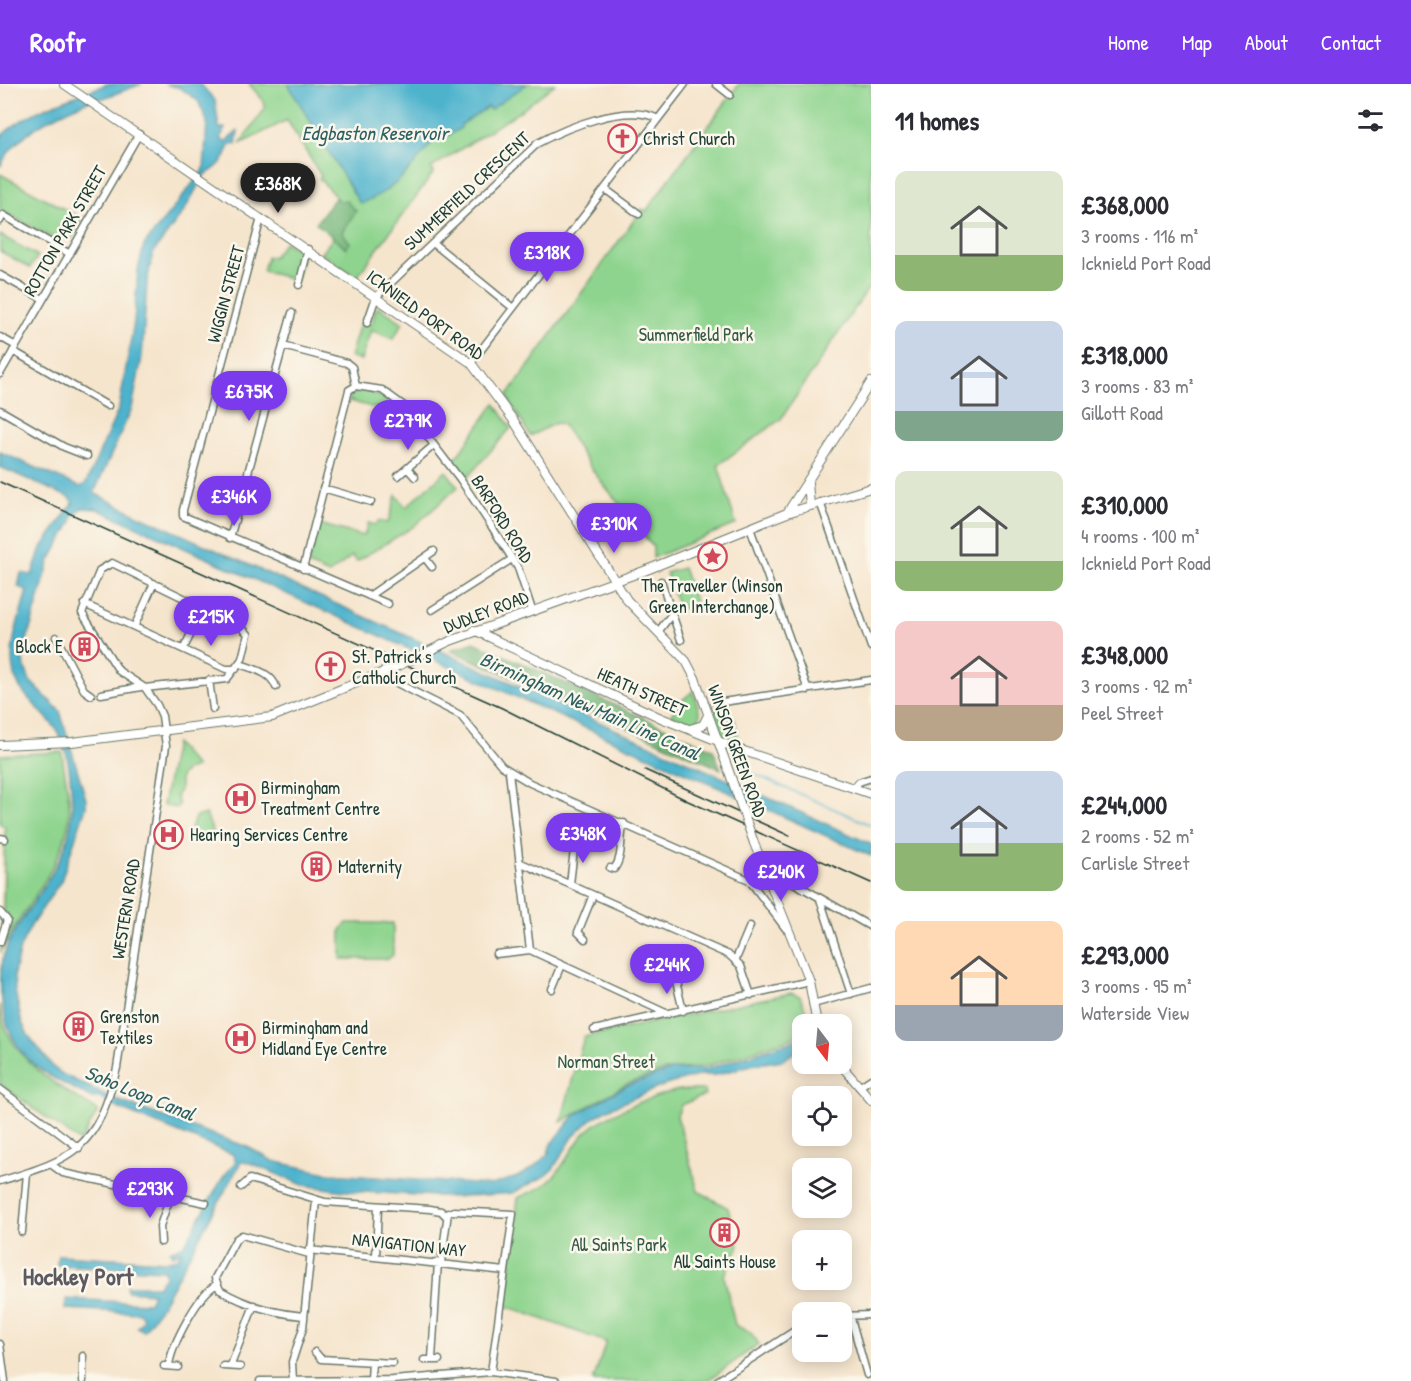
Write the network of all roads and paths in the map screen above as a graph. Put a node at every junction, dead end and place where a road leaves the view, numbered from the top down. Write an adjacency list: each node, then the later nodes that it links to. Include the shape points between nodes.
1 (64, 84): 6 (main road)
2 (685, 84): 5 (street)
3 (716, 84): 4 (street)
4 (730, 95)
5 (658, 120): 7 (street); 11 (street, SUMMERFIELD CRESCENT, via 651,116 607,117 567,128 538,143)
6 (139, 134): 9 (main road, ICKNIELD PORT ROAD); 13 (street, ROTTON PARK STREET)
7 (605, 189): 8 (street); 18 (street)
8 (639, 214)
9 (261, 218): 12 (main road, ICKNIELD PORT ROAD); 46 (street, WIGGIN STREET, via 183,510 183,516)
10 (0, 221): 13 (street, via 3,215)
11 (433, 243): 16 (street, SUMMERFIELD CRESCENT); 18 (street)
12 (308, 249): 15 (street); 16 (main road, ICKNIELD PORT ROAD)
13 (70, 254): 17 (street, ROTTON PARK STREET)
14 (0, 275): 17 (street)
15 (299, 285)
16 (376, 297): 20 (street); 25 (main road, ICKNIELD PORT ROAD)
17 (43, 300): 23 (street, ROTTON PARK STREET)
18 (513, 308): 25 (street)
19 (292, 313): 22 (street)
20 (367, 323)
21 (0, 337): 23 (street)
22 (283, 346): 27 (street); 46 (street)
23 (15, 349): 26 (street, ROTTON PARK STREET); 31 (street)
24 (355, 358): 27 (street)
25 (471, 363): 53 (main road, ICKNIELD PORT ROAD, via 509,413)
26 (2, 366): 28 (street, ROTTON PARK STREET)
27 (352, 367): 30 (street)
28 (0, 374)
29 (871, 382): 38 (main road)
30 (356, 386): 33 (street, BARFORD ROAD, via 382,390 396,398); 39 (street, via 349,390)
31 (108, 405)
32 (0, 410): 34 (street)
33 (434, 445): 35 (street); 49 (street, BARFORD ROAD)
34 (87, 456)
35 (407, 468): 36 (street); 37 (street)
36 (398, 476)
37 (415, 477)
38 (808, 481): 43 (main road); 44 (main road)
39 (323, 488): 41 (street); 51 (street)
40 (871, 488): 42 (main road, DUDLEY ROAD)
41 (371, 502)
42 (820, 502): 43 (main road, DUDLEY ROAD); 67 (street)
43 (810, 505): 44 (main road, DUDLEY ROAD)
44 (787, 513): 45 (main road, DUDLEY ROAD)
45 (750, 528): 53 (main road, DUDLEY ROAD); 75 (street)
46 (230, 538): 51 (street)
47 (434, 551): 48 (street)
48 (425, 558): 50 (street); 55 (street)
49 (512, 559): 59 (street); 60 (street, BARFORD ROAD)
50 (432, 567)
51 (303, 569): 55 (street)
52 (661, 581): 61 (street)
53 (616, 582): 60 (main road, DUDLEY ROAD); 64 (main road, WINSON GREEN ROAD, via 643,619)
54 (154, 583): 56 (street, via 112,563 100,570); 58 (street); 62 (street)
55 (369, 596): 57 (street)
56 (84, 604): 62 (street); 74 (street, via 82,613 119,671)
57 (388, 604)
58 (204, 607): 68 (street); 69 (street, via 248,634)
59 (432, 610)
60 (532, 610): 63 (main road, DUDLEY ROAD)
61 (671, 615): 64 (street); 66 (street)
62 (135, 625): 68 (street)
63 (474, 630): 70 (main road, DUDLEY ROAD, bridge); 81 (main road, HEATH STREET)
64 (658, 632): 79 (main road, WINSON GREEN ROAD, via 686,661)
65 (56, 637): 77 (street, via 84,690)
66 (681, 640)
67 (871, 647)
68 (184, 648): 69 (street, via 226,669)
69 (238, 666): 71 (street, via 227,679); 73 (street, via 267,675)
70 (379, 674): 82 (main road, DUDLEY ROAD, via 272,717); 85 (street, via 460,715)
71 (209, 680): 74 (street); 78 (street)
72 (871, 681): 75 (street)
73 (276, 687)
74 (144, 688): 76 (street); 82 (street, via 157,705)
75 (808, 690): 80 (street, via 719,703)
76 (101, 694)
77 (92, 695)
78 (213, 709)
79 (708, 714): 81 (main road, via 703,725); 83 (main road, WINSON GREEN ROAD)
80 (724, 714)
81 (690, 729): 83 (main road, HEATH STREET)
82 (165, 732): 84 (main road, DUDLEY ROAD); 126 (street, WESTERN ROAD, via 166,746 111,1090)
83 (718, 740): 87 (main road, HEATH STREET); 95 (main road, WINSON GREEN ROAD, bridge)
84 (0, 745)
85 (509, 772): 89 (street); 93 (street)
86 (871, 778): 87 (street)
87 (854, 788): 88 (main road, HEATH STREET)
88 (871, 794)
89 (624, 823): 94 (street, via 619,838 619,861 615,869); 96 (street)
90 (561, 835): 91 (street)
91 (575, 841): 92 (street); 97 (street)
92 (586, 847)
93 (519, 862): 97 (street); 106 (street)
94 (610, 868)
95 (766, 878): 96 (street); 99 (street, via 787,879); 104 (main road, WINSON GREEN ROAD)
96 (749, 880): 104 (street)
97 (570, 885): 98 (street)
98 (593, 895): 103 (street, via 578,932); 108 (street)
99 (820, 898): 101 (street); 114 (street)
100 (0, 912): 105 (street, via 7,920)
101 (869, 925)
102 (750, 926): 108 (street)
103 (585, 939)
104 (794, 939): 111 (main road, WINSON GREEN ROAD)
105 (0, 942)
106 (530, 951): 107 (street); 109 (street)
107 (496, 954)
108 (736, 959): 115 (street)
109 (562, 966): 113 (street); 118 (street)
110 (674, 973): 117 (street)
111 (809, 981): 115 (street); 116 (main road, WINSON GREEN ROAD)
112 (871, 988): 114 (street)
113 (552, 989)
114 (851, 994): 116 (street)
115 (751, 995): 117 (street)
116 (813, 1004): 119 (main road, WINSON GREEN ROAD)
117 (683, 1011): 118 (street)
118 (668, 1014): 120 (street)
119 (815, 1014)
120 (594, 1030)
121 (848, 1074): 123 (main road)
122 (871, 1079): 123 (street)
123 (859, 1087): 125 (main road)
124 (0, 1089): 126 (street)
125 (871, 1100)
126 (79, 1148): 127 (street)
127 (52, 1165): 128 (street); 131 (street, via 63,1173)
128 (27, 1173): 129 (street); 136 (street)
129 (0, 1181)
130 (240, 1187): 132 (street, via 249,1176)
131 (170, 1197): 133 (street); 137 (street, via 158,1226)
132 (316, 1200): 134 (street); 138 (street)
133 (206, 1203)
134 (378, 1207): 135 (street, via 430,1209); 139 (street)
135 (446, 1216): 140 (street); 141 (street, via 454,1211 513,1214)
136 (22, 1232)
137 (161, 1242)
138 (309, 1252): 139 (street, NAVIGATION WAY); 142 (street, NAVIGATION WAY, via 242,1235 216,1274); 146 (street)
139 (376, 1257): 140 (street, NAVIGATION WAY)
140 (440, 1262): 141 (street, NAVIGATION WAY); 152 (street, via 435,1360)
141 (505, 1271): 159 (street)
142 (216, 1285): 143 (street, via 222,1292); 157 (street, via 204,1293 173,1348 167,1366)
143 (254, 1305): 146 (street); 155 (street)
144 (852, 1315): 145 (street)
145 (871, 1315)
146 (303, 1316): 162 (street, via 292,1362)
147 (852, 1322): 161 (street)
148 (792, 1332): 160 (street)
149 (0, 1344): 165 (street)
150 (83, 1356): 166 (street)
151 (315, 1357): 153 (street)
152 (424, 1360)
153 (372, 1362): 154 (street); 163 (street)
154 (393, 1363)
155 (231, 1365): 156 (street); 158 (street)
156 (223, 1366)
157 (178, 1367)
158 (240, 1367)
159 (491, 1372): 164 (street); 169 (street)
160 (731, 1372): 170 (street); 171 (street)
161 (867, 1375)
162 (293, 1380): 167 (street); 168 (street)
163 (371, 1380): 164 (street); 168 (street)
164 (393, 1380)
165 (5, 1381)
166 (83, 1381)
167 (260, 1381)
168 (322, 1381)
169 (556, 1381)
170 (717, 1381)
171 (733, 1381)

